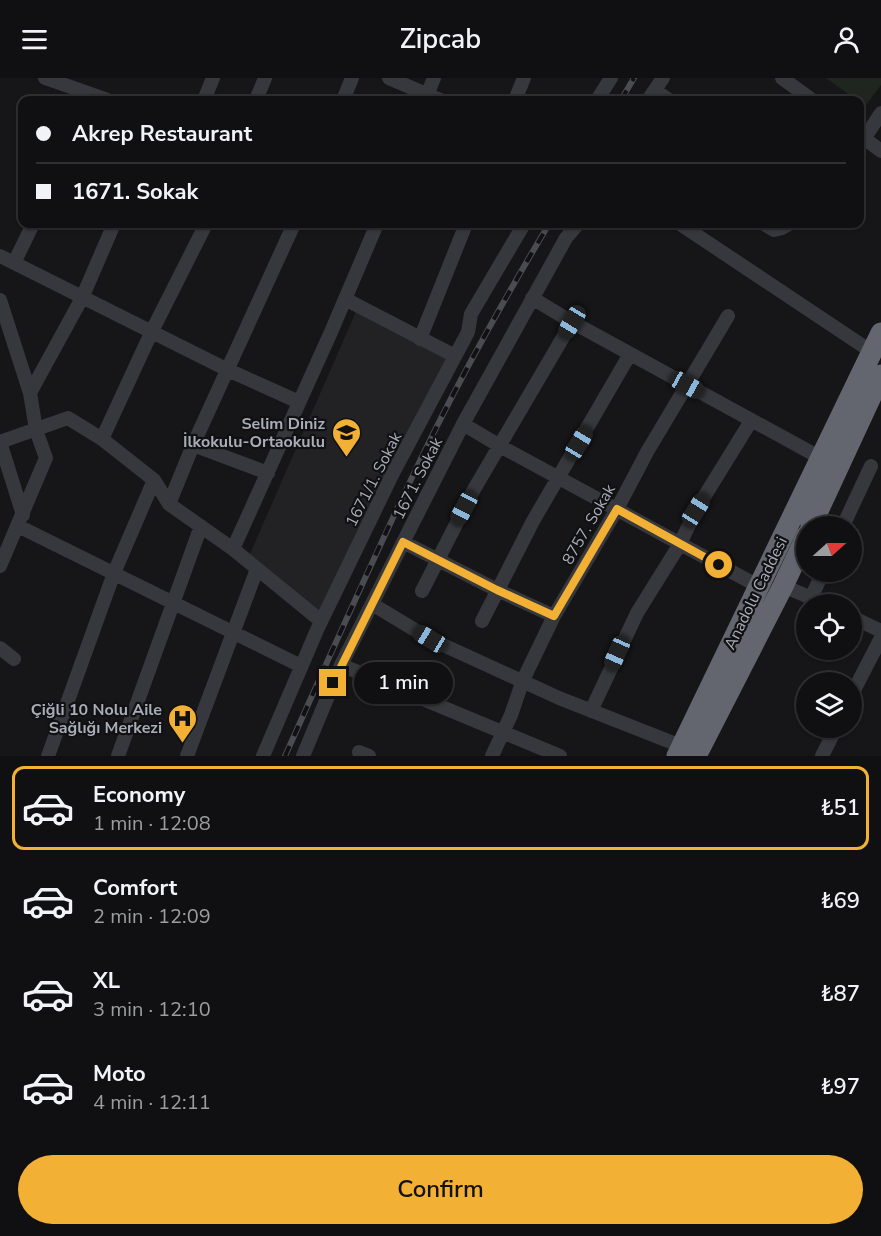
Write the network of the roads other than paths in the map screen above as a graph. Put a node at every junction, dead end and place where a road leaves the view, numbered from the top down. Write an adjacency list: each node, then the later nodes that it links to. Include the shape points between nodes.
1 (45, 78): 12 (street)
2 (213, 78): 13 (street)
3 (265, 78): 14 (street)
4 (352, 78): 15 (street)
5 (389, 78): 16 (street)
6 (434, 78): 17 (street)
7 (524, 78): 18 (street)
8 (612, 78): 19 (street)
9 (663, 78): 20 (street)
10 (782, 78): 11 (street)
11 (795, 95)
12 (97, 96)
13 (206, 96)
14 (258, 96)
15 (345, 96)
16 (425, 96)
17 (431, 96)
18 (517, 96)
19 (600, 96)
20 (652, 96)
21 (881, 113): 22 (street)
22 (864, 134)
23 (864, 139): 24 (street)
24 (881, 152)
25 (31, 228): 35 (street)
26 (112, 228): 36 (street)
27 (204, 228): 42 (street)
28 (292, 228): 47 (street)
29 (375, 228): 38 (street)
30 (464, 228): 43 (street)
31 (522, 228): 46 (street, 1671/1. Sokak, via 471,314 468,332)
32 (575, 228): 37 (street, 1671. Sokak)
33 (687, 228): 44 (street)
34 (0, 256): 35 (street)
35 (14, 263): 36 (street)
36 (82, 298): 42 (street); 50 (street)
37 (532, 298): 41 (street); 53 (street, 1671. Sokak)
38 (345, 299): 43 (street); 51 (street)
39 (0, 300): 50 (street)
40 (728, 316): 49 (street, 8757. Sokak)
41 (572, 322): 45 (street); 58 (street)
42 (152, 331): 47 (street); 55 (street)
43 (420, 339): 46 (street)
44 (877, 342): 59 (highway, Anadolu Caddesi)
45 (630, 354): 49 (street); 62 (street)
46 (455, 356): 86 (street, 1671/1. Sokak)
47 (228, 370): 51 (street); 57 (street)
48 (881, 375): 66 (highway)
49 (687, 385): 52 (street); 65 (street, 8757. Sokak)
50 (30, 393): 54 (street)
51 (299, 402): 61 (street)
52 (751, 421): 59 (street); 71 (street, via 696,510)
53 (463, 424): 58 (street); 70 (street, 1671. Sokak)
54 (36, 430): 55 (street, via 68,418); 56 (street); 68 (street, via 46,458)
55 (102, 439): 63 (street)
56 (0, 442): 68 (street)
57 (193, 445): 61 (street); 64 (street)
58 (500, 446): 62 (street); 74 (street)
59 (819, 457): 78 (highway, Anadolu Caddesi)
60 (871, 466): 67 (street)
61 (268, 473): 72 (street)
62 (559, 477): 65 (street); 80 (street)
63 (154, 480): 64 (street); 77 (street)
64 (169, 504): 69 (street)
65 (617, 509): 71 (street); 85 (street, 8757. Sokak)
66 (816, 516)
67 (848, 516)
68 (21, 520): 75 (street); 77 (street)
69 (201, 526): 72 (street); 83 (street)
70 (403, 542): 74 (street); 84 (street, 1671. Sokak)
71 (680, 544): 78 (street); 98 (street, via 637,613)
72 (233, 549): 76 (street)
73 (796, 558): 79 (highway, Anadolu Caddesi)
74 (437, 560): 80 (street); 81 (street)
75 (0, 566)
76 (257, 569): 86 (street); 90 (street)
77 (114, 573): 83 (street); 102 (street)
78 (758, 586): 101 (highway, Anadolu Caddesi)
79 (783, 586): 82 (street); 101 (highway, Anadolu Caddesi)
80 (497, 590): 85 (street); 87 (street)
81 (422, 591)
82 (802, 594)
83 (173, 602): 90 (street); 103 (street)
84 (372, 604): 94 (street, 1671. Sokak); 97 (street, via 430,639)
85 (554, 616): 97 (street, 8757. Sokak)
86 (321, 621): 95 (street, 1671/1. Sokak)
87 (482, 621)
88 (862, 622): 89 (street)
89 (881, 631)
90 (233, 632): 95 (street); 104 (street)
91 (881, 638): 96 (street)
92 (0, 648): 93 (street)
93 (14, 659)
94 (341, 665): 99 (street); 106 (street, 1671. Sokak)
95 (301, 666): 105 (street, 1671/1. Sokak)
96 (862, 675)
97 (523, 680): 98 (street); 99 (street, 8757. Sokak)
98 (591, 711): 101 (street)
99 (502, 733): 107 (street, 8757. Sokak); 108 (street)
100 (831, 738): 109 (street)
101 (685, 753)
102 (48, 756)
103 (118, 756)
104 (187, 756)
105 (263, 756)
106 (303, 756)
107 (492, 756)
108 (560, 756)
109 (822, 756)

